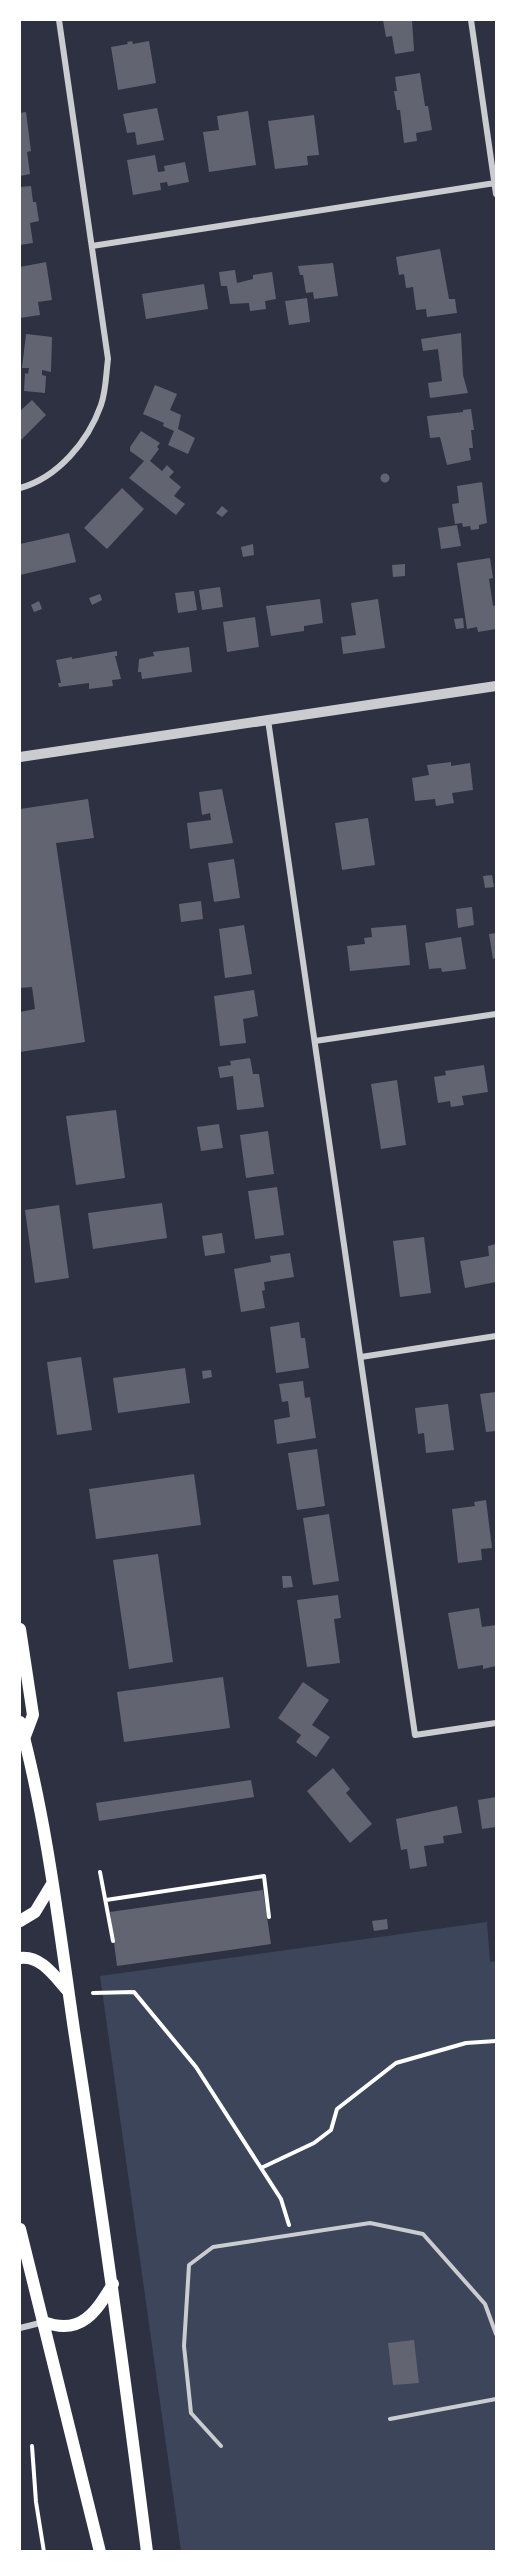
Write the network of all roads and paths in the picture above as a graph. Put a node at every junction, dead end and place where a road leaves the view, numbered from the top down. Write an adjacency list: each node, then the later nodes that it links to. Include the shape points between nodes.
1 (59, 20): 5 (street)
2 (471, 20): 3 (street)
3 (495, 183): 4 (street); 5 (street)
4 (496, 194)
5 (92, 246): 6 (street, via 108,359 101,404 81,444 58,467)
6 (20, 488)
7 (496, 686): 8 (street)
8 (268, 720): 9 (street); 11 (street)
9 (20, 757)
10 (496, 1014): 11 (street)
11 (315, 1041): 13 (street)
12 (496, 1336): 13 (street)
13 (361, 1357): 16 (street, via 415,1736)
14 (20, 1629): 17 (main road, via 33,1715)
15 (20, 1722): 17 (main road)
16 (496, 1723)
17 (24, 1739): 19 (main road, via 35,1778)
18 (100, 1872): 20 (path)
19 (52, 1884): 22 (main road, via 35,1912); 25 (main road)
20 (106, 1900): 21 (path, via 264,1876); 23 (path)
21 (269, 1917)
22 (20, 1921)
23 (113, 1941)
24 (20, 1958): 25 (main road, via 45,1965)
25 (69, 1992): 31 (main road)
26 (93, 1993): 28 (path, via 134,1992 196,2067)
27 (496, 2041): 28 (path, via 466,2043 396,2063 337,2109 331,2130 314,2143)
28 (261, 2168): 30 (path, via 281,2199)
29 (20, 2229): 32 (main road)
30 (292, 2234): 34 (lane, via 370,2223 423,2234 485,2304); 38 (lane, via 213,2247 189,2265 184,2346 191,2413)
31 (113, 2284): 32 (main road, via 100,2305 76,2325 59,2328); 41 (main road)
32 (44, 2322): 33 (street); 40 (main road)
33 (20, 2328)
34 (496, 2334)
35 (496, 2399): 36 (lane)
36 (390, 2419)
37 (32, 2446): 39 (path)
38 (220, 2446)
39 (44, 2552)
40 (100, 2552)
41 (147, 2552)

